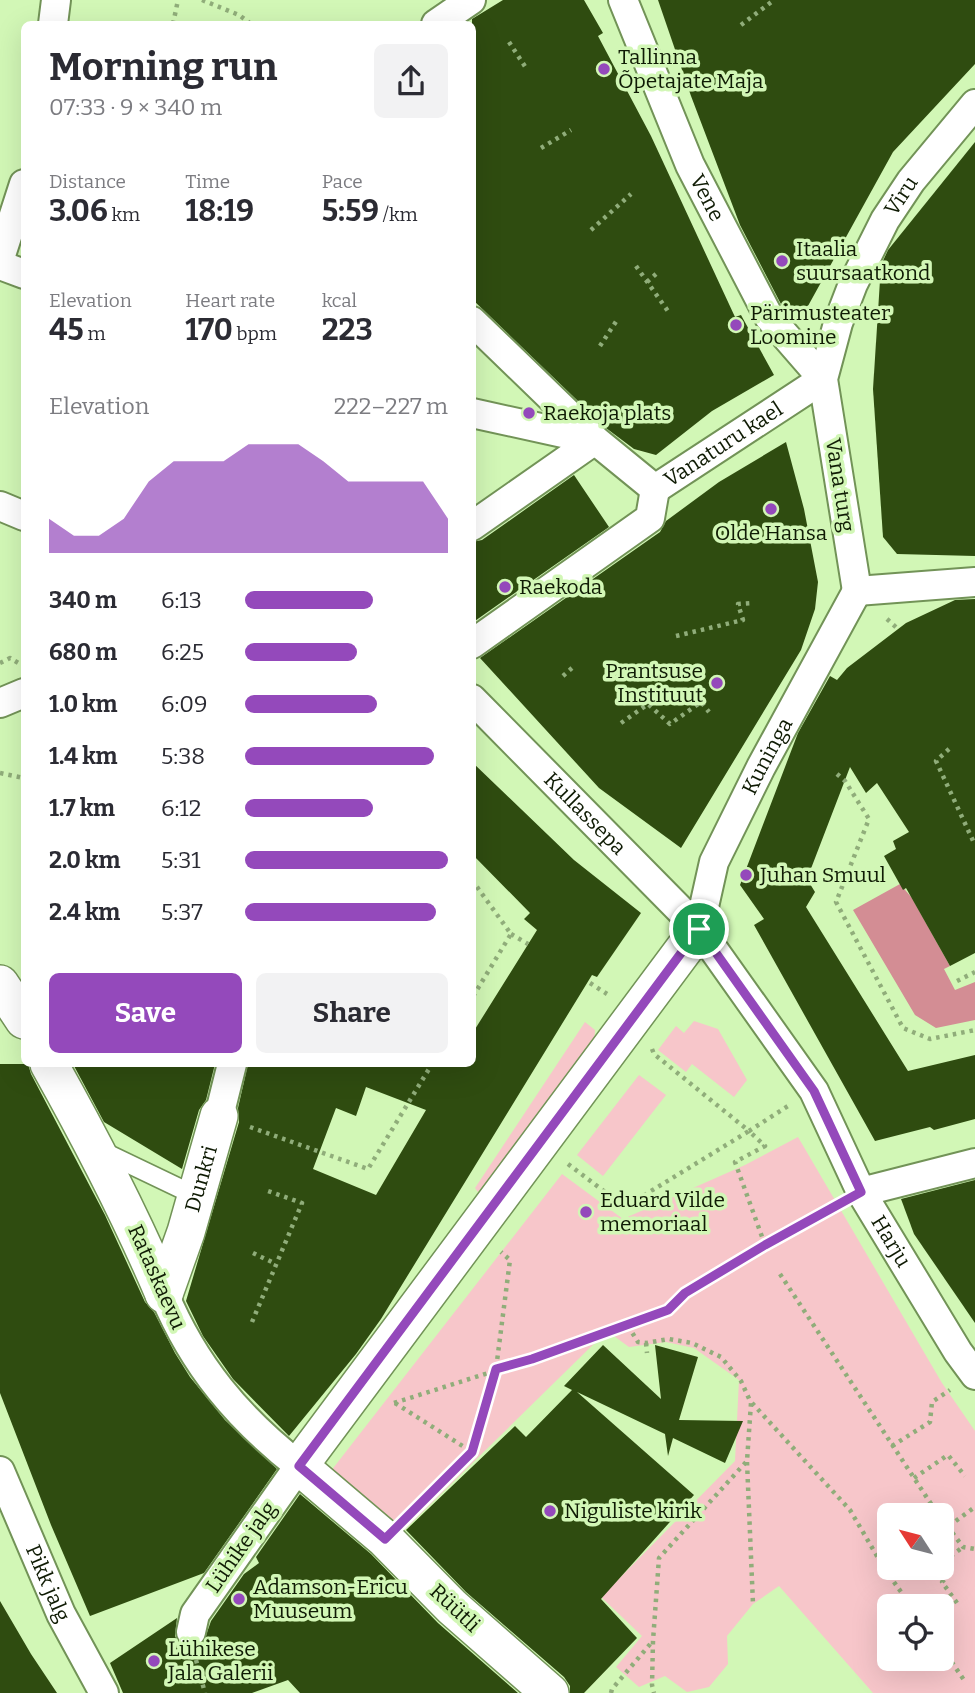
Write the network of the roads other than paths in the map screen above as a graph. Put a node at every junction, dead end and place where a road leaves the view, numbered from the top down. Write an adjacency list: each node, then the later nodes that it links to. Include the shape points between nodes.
1 (57, 0): 4 (street)
2 (471, 0): 5 (street)
3 (623, 0): 11 (street, Vene, via 690,165 769,317)
4 (54, 21)
5 (440, 21)
6 (975, 104): 11 (street, Viru, via 885,220 853,284)
7 (21, 194): 8 (street)
8 (0, 260): 9 (street)
9 (21, 272)
10 (476, 325): 13 (street)
11 (823, 379): 14 (street, Vanaturu kael); 19 (street, Vana turg)
12 (476, 414): 13 (street)
13 (595, 439): 14 (street, Vanaturu kael); 17 (street)
14 (655, 489): 20 (street, via 650,518)
15 (0, 506): 16 (street)
16 (21, 515)
17 (476, 523)
18 (975, 582): 19 (street)
19 (857, 591): 24 (street, Kuninga, via 714,862)
20 (476, 641)
21 (21, 683): 22 (street)
22 (0, 702)
23 (476, 703): 24 (street, Kullassepa)
24 (699, 929): 32 (street, Harju, via 814,1091); 36 (street)
25 (0, 984): 26 (street)
26 (21, 1016)
27 (51, 1067): 30 (street, Rataskaevu)
28 (231, 1067): 29 (street, Dunkri)
29 (219, 1116): 33 (street, Dunkri)
30 (96, 1148): 33 (lane); 34 (street, Rataskaevu)
31 (975, 1163): 32 (street)
32 (861, 1192): 35 (street, Harju)
33 (196, 1196): 34 (street, Dunkri)
34 (164, 1294): 36 (street, Rataskaevu, via 178,1326 219,1390 271,1445)
35 (975, 1375)
36 (299, 1466): 38 (street, Lühike jalg, via 207,1595); 40 (street, Rüütli, via 385,1539 452,1607)
37 (0, 1471): 39 (street, Pikk jalg, via 61,1615)
38 (191, 1632)
39 (104, 1693)
40 (550, 1693)

